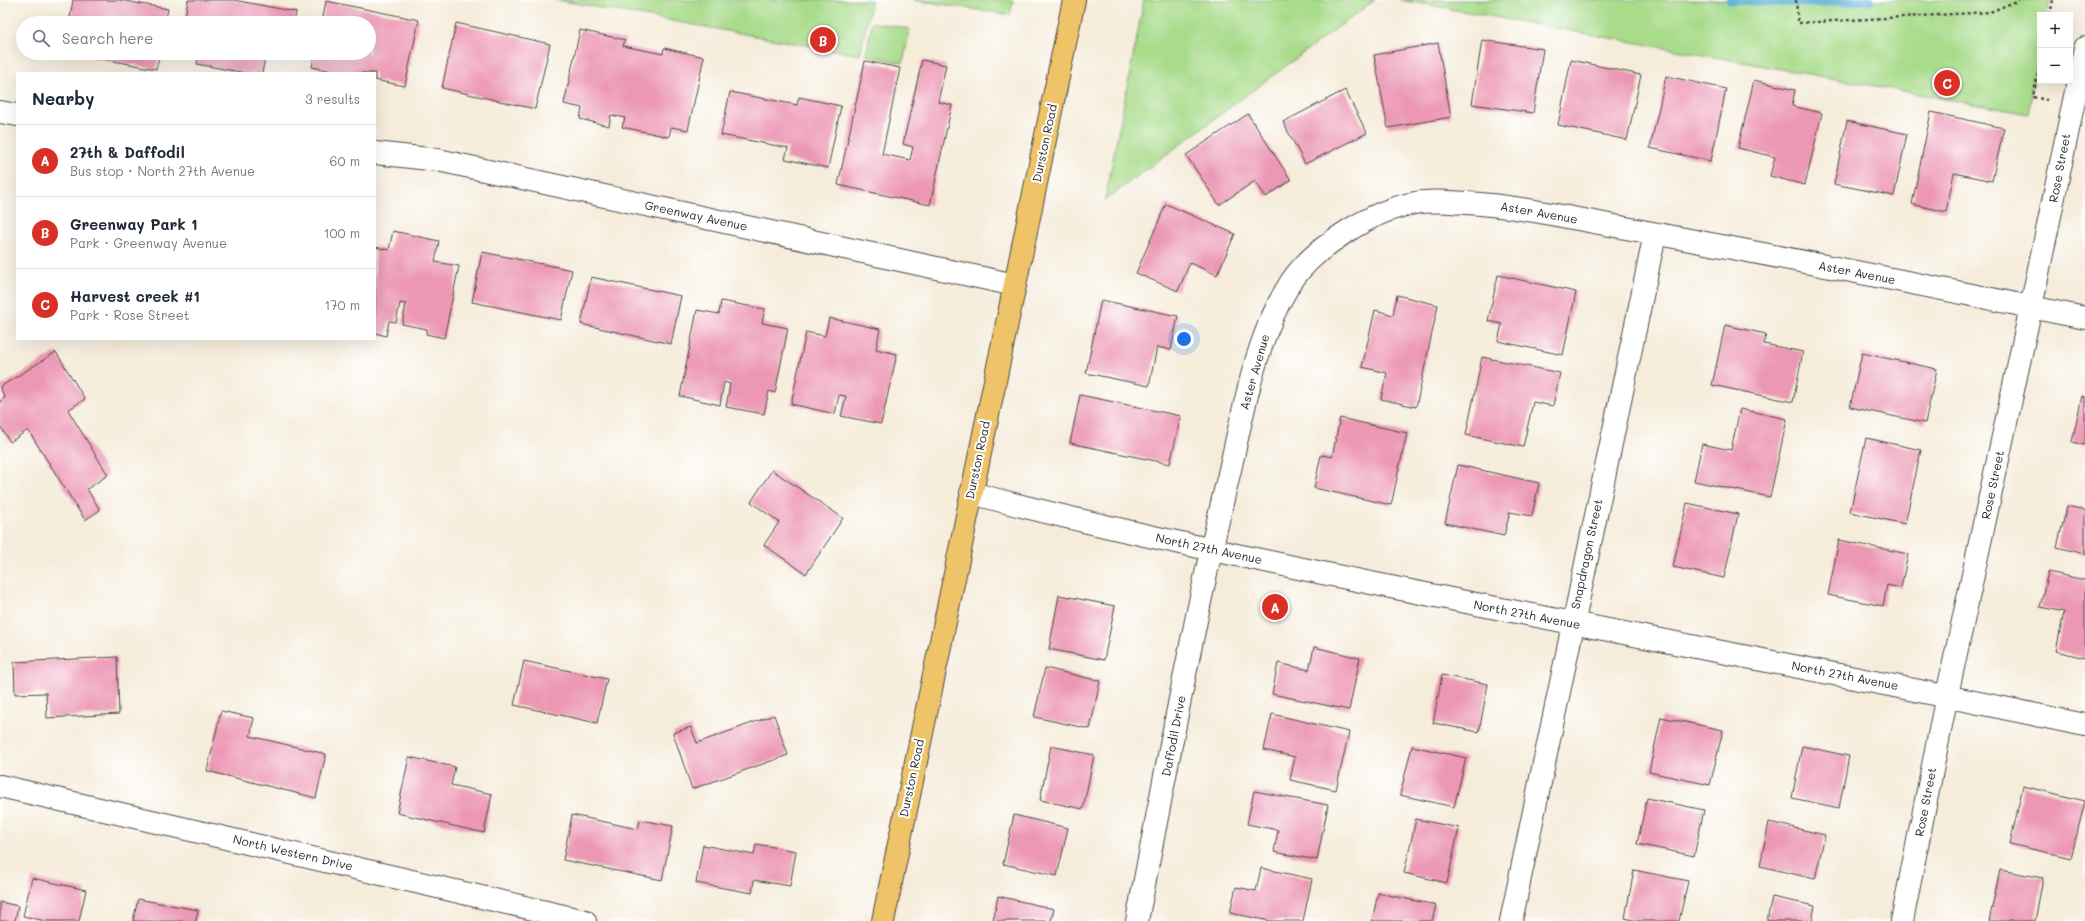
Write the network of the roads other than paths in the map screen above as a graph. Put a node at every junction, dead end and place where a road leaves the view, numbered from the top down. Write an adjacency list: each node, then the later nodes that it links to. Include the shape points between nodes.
1 (1074, 0): 7 (main road, Durston Road)
2 (2085, 48): 8 (street, Rose Street)
3 (0, 112): 4 (street)
4 (16, 115)
5 (376, 153): 7 (street, Greenway Avenue, via 438,160)
6 (1655, 234): 8 (street, Aster Avenue); 11 (street, Aster Avenue, via 1496,205 1433,201 1391,209 1345,232 1307,263 1292,282 1268,326 1252,376); 12 (street, Snapdragon Street)
7 (1016, 285): 10 (main road, Durston Road)
8 (2032, 307): 9 (street, Aster Avenue); 13 (street, Rose Street)
9 (2085, 318)
10 (971, 493): 11 (street, North 27th Avenue); 17 (main road, Durston Road)
11 (1210, 550): 12 (street, North 27th Avenue); 18 (street, Daffodil Drive)
12 (1572, 624): 13 (street, North 27th Avenue); 19 (street, Snapdragon Street)
13 (1947, 695): 14 (street, North 27th Avenue); 20 (street, Rose Street)
14 (2085, 724)
15 (0, 786): 16 (street, North Western Drive)
16 (585, 921)
17 (883, 921)
18 (1137, 921)
19 (1511, 921)
20 (1902, 921)

